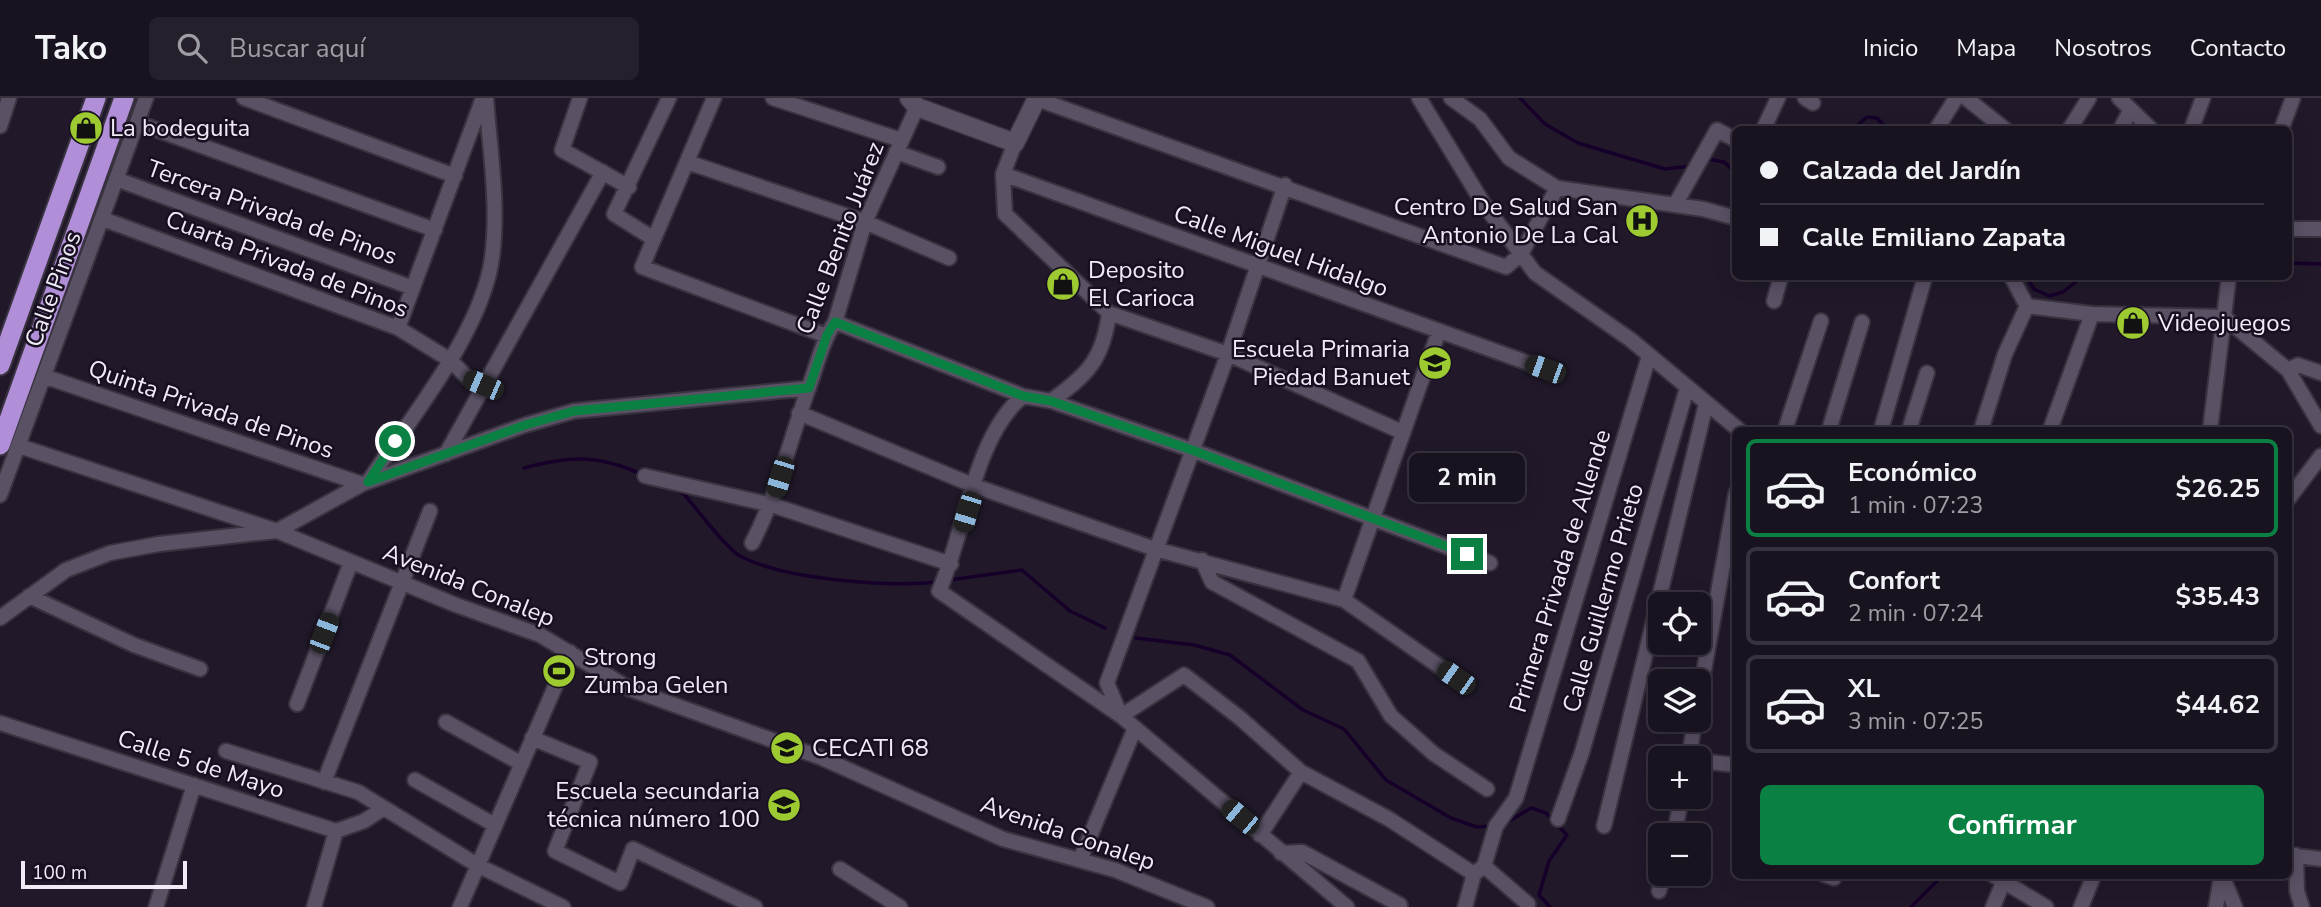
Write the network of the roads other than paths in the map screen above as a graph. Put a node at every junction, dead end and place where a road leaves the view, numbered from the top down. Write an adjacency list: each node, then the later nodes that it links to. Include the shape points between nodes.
1 (9, 98): 25 (street)
2 (96, 98): 78 (highway)
3 (124, 98): 102 (highway)
4 (129, 98): 21 (street)
5 (244, 98): 41 (street)
6 (484, 98): 41 (street); 77 (street, via 495,210 492,260 484,293)
7 (580, 98): 39 (street, via 561,147)
8 (669, 98): 44 (street)
9 (714, 98): 37 (street)
10 (773, 98): 36 (street)
11 (1419, 98): 54 (street)
12 (1451, 98): 45 (street, via 1480,119 1509,158)
13 (1778, 98): 26 (street)
14 (1956, 98): 27 (street)
15 (1966, 98): 28 (street)
16 (2089, 98): 29 (street)
17 (2119, 98): 23 (street)
18 (2203, 98): 32 (street)
19 (2293, 98): 33 (street)
20 (1037, 99): 35 (street); 43 (street)
21 (145, 101): 24 (street, Calle Pinos)
22 (913, 103): 35 (street); 36 (street, Calle Benito Juárez)
23 (2130, 111): 30 (street); 31 (street)
24 (138, 123): 42 (street, Calle Pinos); 52 (street)
25 (0, 126)
26 (1765, 126)
27 (1938, 126)
28 (2001, 126)
29 (2072, 126)
30 (2122, 126)
31 (2147, 126)
32 (2192, 126)
33 (2282, 126)
34 (1732, 138): 46 (street, via 1717,130)
35 (1015, 143): 40 (street)
36 (899, 146): 38 (street); 49 (street, Calle Benito Juárez)
37 (687, 162): 49 (street); 55 (street)
38 (938, 167)
39 (603, 172): 44 (street); 84 (street)
40 (1003, 174): 58 (street, Calle Miguel Hidalgo); 66 (street, via 1005,214)
41 (455, 176): 52 (street)
42 (116, 179): 48 (street, Calle Pinos); 63 (street, Tercera Privada de Pinos)
43 (1285, 185): 56 (street, via 1506,267); 58 (street)
44 (629, 187): 55 (street, via 614,214)
45 (1557, 188): 46 (street); 53 (street)
46 (1675, 205): 47 (street)
47 (1732, 217)
48 (103, 219): 72 (street, Cuarta Privada de Pinos); 83 (street, Calle Pinos)
49 (865, 222): 57 (street); 70 (street, Calle Benito Juárez)
50 (2292, 229): 51 (street)
51 (2321, 229)
52 (435, 230): 63 (street)
53 (1533, 231): 54 (street); 56 (street)
54 (1504, 233): 56 (street)
55 (654, 239): 74 (street, via 642,267)
56 (1521, 254): 76 (street, via 1535,273)
57 (949, 258)
58 (1256, 267): 73 (street, Calle Miguel Hidalgo); 75 (street)
59 (1780, 280): 64 (street)
60 (1924, 280): 96 (street)
61 (2013, 280): 65 (street)
62 (2229, 280): 68 (street)
63 (413, 288): 72 (street)
64 (1774, 301)
65 (2027, 306): 67 (street); 98 (street, via 2005,354)
66 (1109, 313): 75 (street); 88 (street, via 1095,364)
67 (2092, 314): 68 (street); 99 (street)
68 (2224, 317): 80 (street); 100 (street)
69 (1821, 321): 94 (street)
70 (835, 322): 74 (street, Calle Benito Juárez); 87 (street)
71 (1862, 322): 95 (street)
72 (398, 328): 77 (street, Cuarta Privada de Pinos)
73 (1439, 331): 79 (street, Calle Miguel Hidalgo); 101 (street)
74 (827, 335): 85 (street, Calle Benito Juárez)
75 (1228, 354): 101 (street); 103 (street)
76 (1649, 356): 86 (street); 157 (street, Primera Privada de Allende, via 1516,798 1496,825)
77 (450, 360): 84 (street, Cuarta Privada de Pinos, via 468,379); 107 (street)
78 (0, 365)
79 (1545, 369)
80 (2288, 370): 82 (street, via 2298,365); 91 (street)
81 (1927, 373): 97 (street)
82 (2321, 373)
83 (46, 377): 102 (street, Calle Pinos); 107 (street, Quinta Privada de Pinos)
84 (483, 385): 104 (street)
85 (809, 388): 90 (street, Calle Benito Juárez); 104 (street, via 574,411)
86 (1687, 388): 89 (street); 146 (street, Calle Guillermo Prieto, via 1582,752)
87 (1023, 396): 88 (street); 108 (street, via 1007,409 996,429)
88 (1051, 401): 103 (street)
89 (1706, 404): 93 (street); 148 (street)
90 (799, 413): 108 (street); 111 (street, Calle Benito Juárez)
91 (2317, 413): 92 (street)
92 (2321, 426)
93 (1735, 427)
94 (1786, 427)
95 (1830, 427)
96 (1882, 427)
97 (1910, 427)
98 (1982, 427)
99 (2051, 427)
100 (2210, 427)
101 (1402, 432): 114 (street)
102 (9, 446): 110 (street, Calle Pinos); 115 (street, Avenida Conalep)
103 (1192, 450): 114 (street); 117 (street)
104 (446, 454): 107 (street)
105 (2321, 456): 109 (street)
106 (645, 476): 111 (street)
107 (365, 483): 115 (street)
108 (975, 486): 117 (street); 120 (street)
109 (2292, 494)
110 (0, 495)
111 (772, 505): 116 (street, Calle Benito Juárez); 120 (street)
112 (430, 511): 122 (street)
113 (1732, 515): 128 (street)
114 (1375, 517): 121 (street); 124 (street)
115 (277, 531): 119 (street, Avenida Conalep); 123 (street, via 110,553 66,570)
116 (752, 543)
117 (1155, 549): 118 (street); 131 (street, via 1107,683)
118 (1202, 560): 124 (street); 144 (street, via 1212,582 1358,661 1391,716 1434,754)
119 (351, 562): 122 (street, Avenida Conalep); 130 (street)
120 (951, 564): 131 (street, via 939,591)
121 (1490, 564)
122 (402, 582): 126 (street, Avenida Conalep, via 540,635); 142 (street)
123 (29, 596): 125 (street); 127 (street, via 134,645)
124 (1344, 600): 129 (street)
125 (0, 618)
126 (570, 652): 135 (street); 154 (street, Avenida Conalep, via 630,689 822,758 1003,839)
127 (200, 669)
128 (1704, 669)
129 (1456, 678)
130 (297, 704)
131 (1121, 716): 134 (street); 140 (street, via 1184,675)
132 (446, 722): 138 (street)
133 (0, 723): 143 (street, Calle 5 de Mayo)
134 (1135, 728): 150 (street); 154 (street)
135 (532, 738): 138 (street); 172 (street, via 590,762 555,851 620,883 633,849)
136 (226, 751): 142 (street)
137 (1711, 762): 139 (street)
138 (522, 764): 147 (street)
139 (1732, 765)
140 (1301, 772): 150 (street); 157 (street)
141 (415, 780): 147 (street)
142 (324, 782): 145 (street, via 358,792)
143 (194, 785): 149 (street, Calle 5 de Mayo); 169 (street)
144 (1487, 789)
145 (384, 808): 149 (street); 155 (street)
146 (1558, 819)
147 (493, 824): 155 (street)
148 (1604, 826)
149 (336, 831): 168 (street)
150 (1261, 835): 151 (street)
151 (1281, 853): 167 (street, via 1302,852); 175 (street)
152 (2293, 855): 153 (street); 182 (street)
153 (2321, 859)
154 (1080, 860): 174 (street, Avenida Conalep)
155 (477, 865): 170 (street); 171 (street)
156 (840, 869): 165 (street)
157 (1479, 870): 166 (street); 176 (street)
158 (2000, 879): 177 (street)
159 (2004, 879): 178 (street)
160 (2092, 879): 179 (street)
161 (2220, 879): 180 (street)
162 (2223, 879): 181 (street)
163 (1660, 886): 164 (street)
164 (1659, 891)
165 (883, 903): 173 (street)
166 (1528, 904)
167 (1400, 905)
168 (319, 906)
169 (156, 907)
170 (460, 907)
171 (563, 907)
172 (755, 907)
173 (901, 907)
174 (1207, 907)
175 (1348, 907)
176 (1465, 907)
177 (1993, 907)
178 (2046, 907)
179 (2081, 907)
180 (2216, 907)
181 (2235, 907)
182 (2302, 907)

